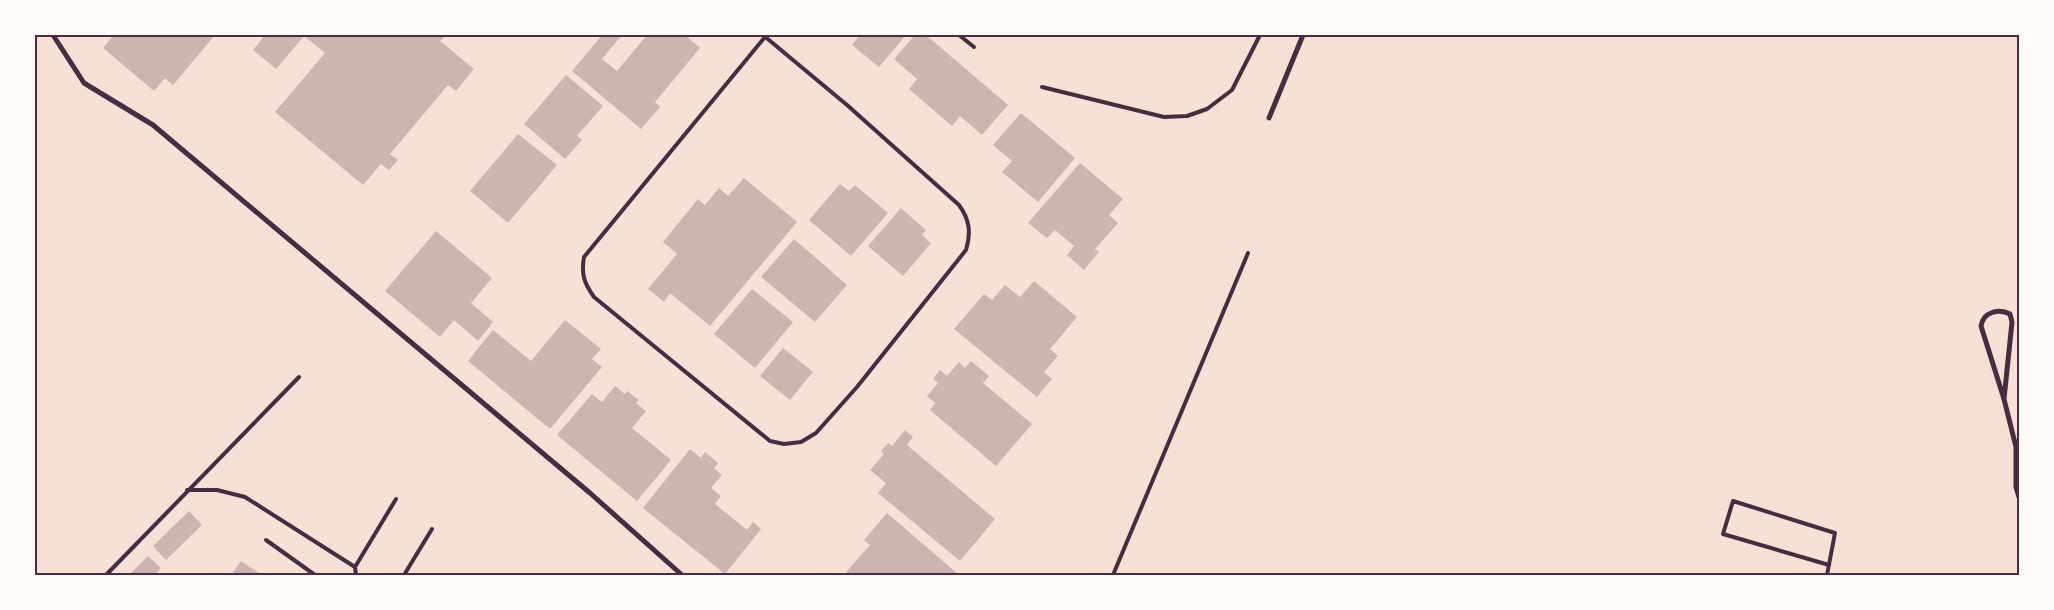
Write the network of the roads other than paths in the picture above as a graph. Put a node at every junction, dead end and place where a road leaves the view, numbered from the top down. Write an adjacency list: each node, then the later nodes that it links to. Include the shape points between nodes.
1 (53, 35): 24 (street, via 84,83 153,125 590,493)
2 (959, 35): 6 (lane)
3 (1260, 35): 7 (lane, via 1232,90 1207,109 1187,116 1164,117)
4 (1303, 35): 8 (street)
5 (764, 36): 5 (lane, via 959,205 970,226 966,250 857,387 816,433 801,442 784,444 770,441 594,297 585,285 582,270 584,257)
6 (974, 47)
7 (1042, 87)
8 (1270, 118)
9 (1248, 253): 25 (lane)
10 (298, 377): 13 (lane)
11 (2004, 399): 11 (street, via 2012,322 2010,314 2004,311 1987,314 1981,326); 12 (street)
12 (2017, 447): 14 (street, via 2016,487)
13 (187, 490): 19 (lane, via 217,490 245,497); 20 (lane)
14 (2019, 497)
15 (396, 499): 19 (lane)
16 (432, 529): 23 (lane)
17 (266, 540): 21 (lane)
18 (1829, 565): 18 (lane, via 1835,533 1733,501 1723,534); 26 (lane)
19 (355, 567): 22 (lane)
20 (106, 575)
21 (315, 575)
22 (356, 575)
23 (404, 575)
24 (682, 575)
25 (1114, 575)
26 (1827, 575)

